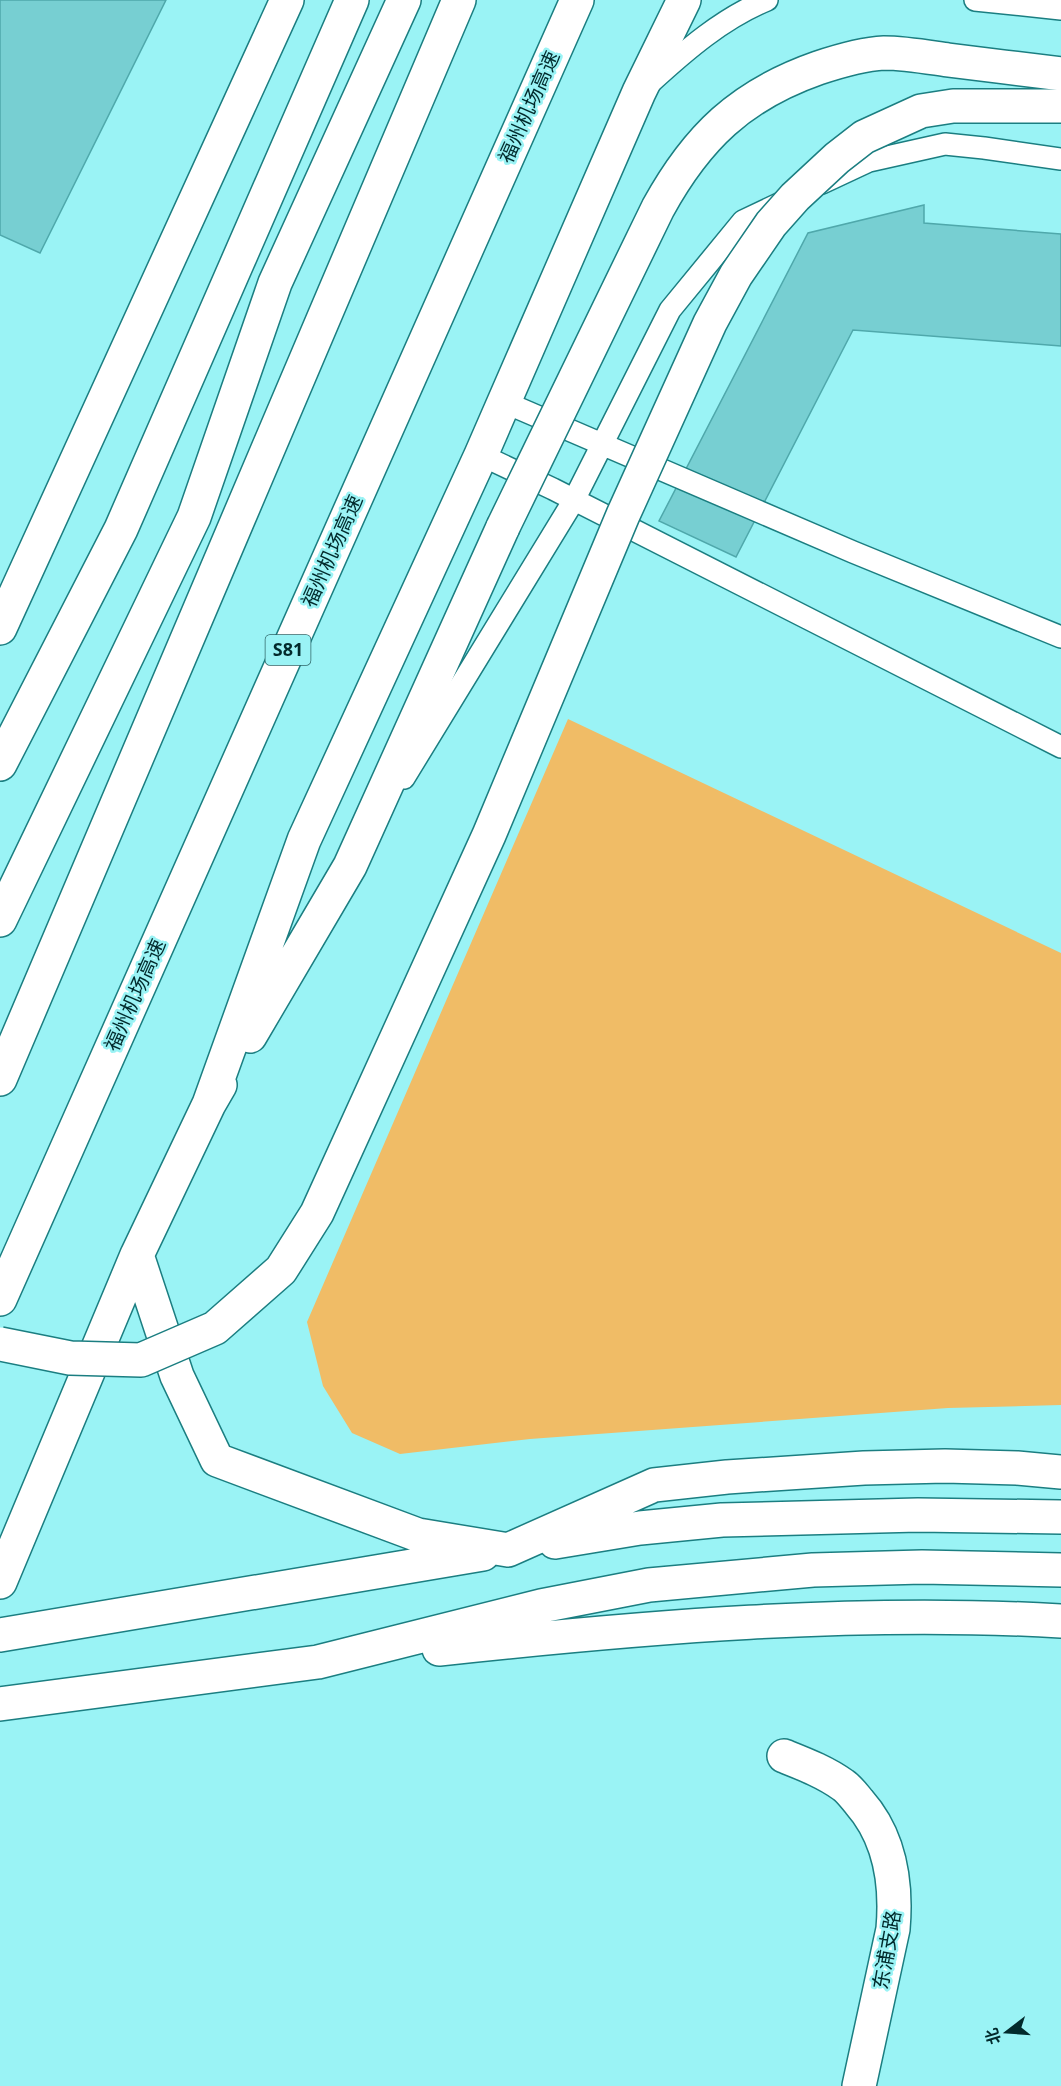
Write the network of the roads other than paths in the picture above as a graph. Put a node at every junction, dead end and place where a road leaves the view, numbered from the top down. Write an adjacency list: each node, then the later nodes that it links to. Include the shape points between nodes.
1 (287, 0): 18 (main road)
2 (352, 0): 21 (main road, via 122,529)
3 (404, 0): 23 (main road, via 275,283 194,517)
4 (459, 0): 24 (main road)
5 (577, 0): 27 (main road, 福州机场高速 / S81)
6 (684, 0): 11 (main road)
7 (767, 0): 11 (lane, via 718,27)
8 (975, 0): 9 (lane)
9 (1061, 9)
10 (1061, 74): 22 (main road, bridge, via 884,53 850,58 797,75 742,105 717,125 674,178 658,208 503,527)
11 (639, 92): 14 (main road)
12 (1061, 106): 28 (main road, bridge, via 953,106 921,111 864,137 795,197 747,258 710,323 623,515 489,835 316,1213 281,1270 215,1328 141,1360 70,1358)
13 (1061, 159): 15 (lane, via 945,144 869,161 743,221 670,310)
14 (504, 402): 15 (lane); 16 (main road)
15 (602, 444): 17 (lane); 19 (lane)
16 (481, 455): 17 (lane); 25 (main road, via 304,840)
17 (574, 500): 20 (lane); 22 (lane)
18 (0, 628)
19 (1061, 637)
20 (1061, 747)
21 (0, 764)
22 (350, 866): 25 (main road)
23 (0, 920)
24 (0, 1079)
25 (209, 1104): 26 (main road)
26 (137, 1255): 31 (main road, via 177,1377 217,1460 418,1535); 33 (main road)
27 (0, 1299)
28 (0, 1344)
29 (1061, 1472): 31 (main road, via 945,1466 864,1467 654,1485)
30 (1061, 1517): 31 (main road, via 918,1515 722,1520 640,1528)
31 (508, 1550): 35 (main road)
32 (1061, 1570): 36 (main road, via 824,1570 650,1585 541,1606)
33 (0, 1582)
34 (1061, 1622): 36 (main road, via 954,1618 811,1620 577,1634)
35 (0, 1635)
36 (318, 1662): 37 (main road)
37 (0, 1704)
38 (784, 1756): 39 (main road, 东浦支路, via 815,1768 844,1786 866,1810 884,1843 893,1876 893,1929)
39 (859, 2086)

